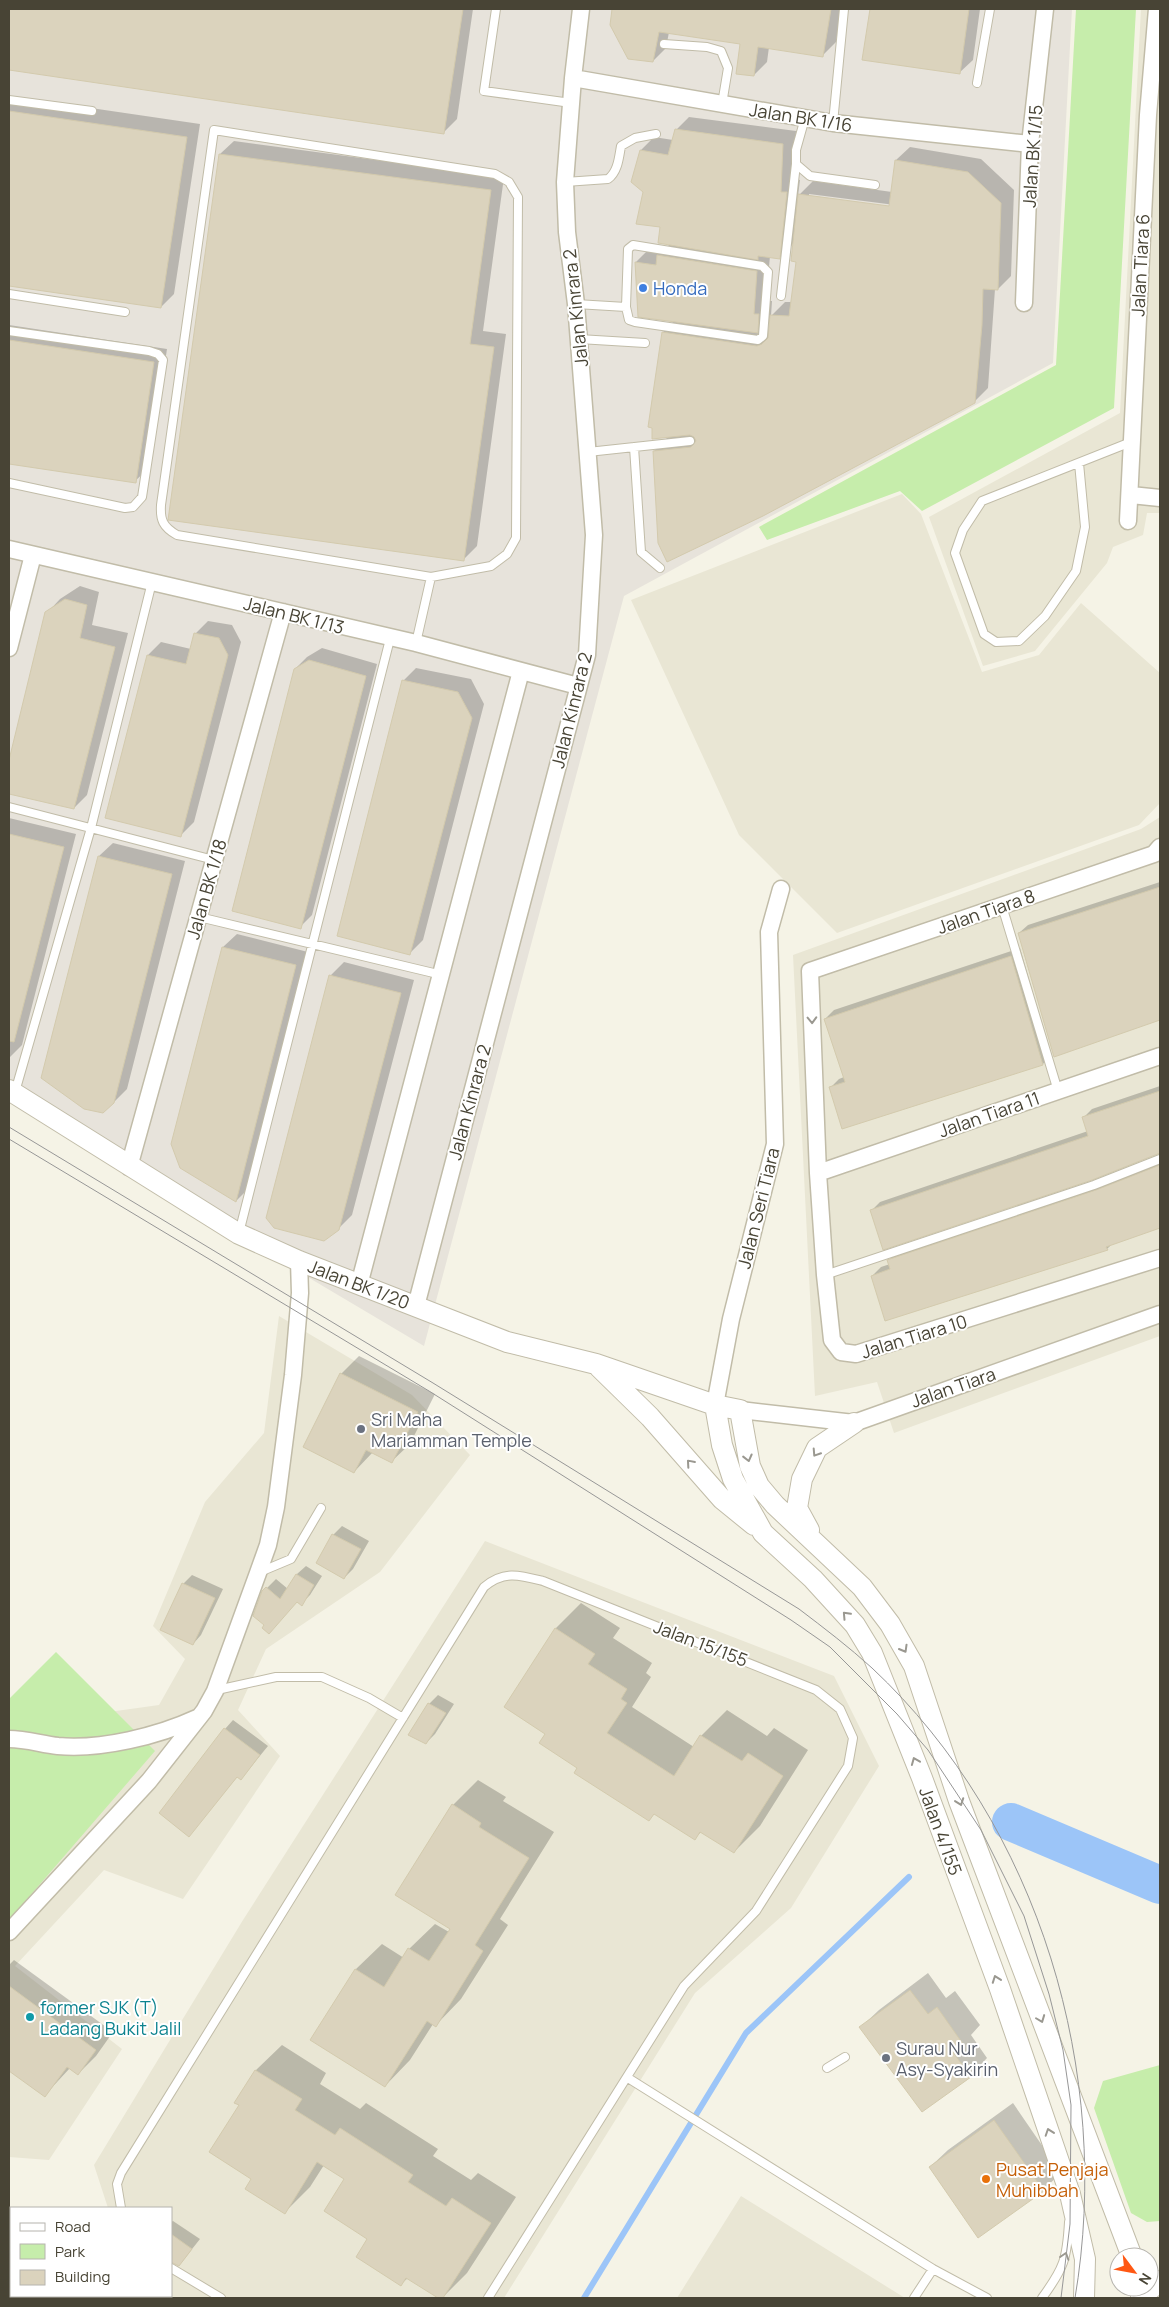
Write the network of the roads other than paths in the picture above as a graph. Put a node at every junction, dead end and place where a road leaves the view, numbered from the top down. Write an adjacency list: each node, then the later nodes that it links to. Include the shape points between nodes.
1 (496, 9): 11 (lane, via 484,92)
2 (581, 9): 8 (street, Jalan Kinrara 2)
3 (844, 9): 15 (lane)
4 (990, 9): 9 (lane)
5 (1045, 9): 17 (street, Jalan BK 1/15)
6 (1157, 9): 31 (street, Jalan Tiara 6)
7 (664, 44): 12 (lane, via 721,51 728,68)
8 (573, 78): 11 (street, Jalan Kinrara 2); 12 (street, Jalan BK 1/16)
9 (977, 82)
10 (9, 100): 13 (lane)
11 (571, 103): 19 (street, Jalan Kinrara 2)
12 (722, 104): 14 (street, Jalan BK 1/16)
13 (92, 111)
14 (805, 118): 15 (street, Jalan BK 1/16); 18 (lane, via 796,150)
15 (833, 123): 17 (street, Jalan BK 1/16)
16 (656, 134): 19 (lane, via 635,138 622,146 613,176 608,180)
17 (1030, 144): 23 (street, Jalan BK 1/15)
18 (796, 164): 20 (lane, via 810,176); 22 (lane)
19 (565, 182): 24 (street, Jalan Kinrara 2)
20 (875, 185)
21 (9, 294): 26 (lane)
22 (780, 296)
23 (1024, 303)
24 (576, 304): 25 (lane); 28 (street, Jalan Kinrara 2)
25 (626, 307): 25 (lane, via 629,320 635,322 758,340 763,336 768,272 762,266 633,245 628,248)
26 (125, 312)
27 (9, 330): 35 (lane, via 149,351 163,360 142,497 133,507)
28 (579, 339): 29 (lane); 33 (street, Jalan Kinrara 2)
29 (645, 343)
30 (690, 441): 32 (lane)
31 (1131, 442): 34 (lane); 36 (street, Jalan Tiara 6)
32 (634, 447): 33 (lane); 41 (lane, via 641,552)
33 (588, 452): 49 (street, Jalan Kinrara 2, via 594,535 586,655)
34 (1079, 463): 34 (lane, via 982,501 963,530 955,553 984,634 996,642 1019,640 1045,616 1076,571 1085,527)
35 (9, 484)
36 (1131, 495): 37 (street); 38 (street, Jalan Tiara 6)
37 (1160, 498)
38 (1128, 521)
39 (9, 549): 40 (street, Jalan BK 1/13)
40 (33, 555): 43 (street, Jalan BK 1/13); 47 (street)
41 (660, 568)
42 (432, 577): 42 (lane, via 491,566 507,554 516,538 518,197 510,182 495,174 214,130 160,520 167,530 177,535); 46 (lane)
43 (152, 582): 44 (street, Jalan BK 1/13); 51 (lane)
44 (283, 612): 45 (street, Jalan BK 1/13); 53 (street, Jalan BK 1/18)
45 (390, 638): 46 (street, Jalan BK 1/13); 57 (lane)
46 (416, 643): 48 (street, Jalan BK 1/13)
47 (9, 648)
48 (521, 672): 49 (street, Jalan BK 1/13); 59 (street)
49 (578, 686): 71 (street, Jalan Kinrara 2)
50 (9, 807): 51 (lane)
51 (91, 828): 53 (lane); 62 (lane)
52 (1160, 847): 55 (street, Jalan Tiara 8, via 1154,854)
53 (214, 860): 56 (street, Jalan BK 1/18)
54 (781, 889): 74 (street, Jalan Seri Tiara, via 769,932 775,1144 731,1319)
55 (1002, 906): 58 (street, Jalan Tiara 8); 61 (lane)
56 (199, 917): 57 (lane); 64 (street, Jalan BK 1/18)
57 (314, 944): 59 (lane); 66 (lane)
58 (810, 971): 65 (street, Jalan Tiara 10, one-way to 65)
59 (442, 975): 70 (street)
60 (1160, 1056): 61 (street, Jalan Tiara 11)
61 (1058, 1090): 65 (street, Jalan Tiara 11)
62 (12, 1092): 64 (street, Jalan BK 1/20)
63 (1160, 1159): 69 (lane, via 1094,1185)
64 (129, 1167): 66 (street, Jalan BK 1/20)
65 (818, 1173): 69 (street, Jalan Tiara 10)
66 (239, 1234): 68 (street, Jalan BK 1/20)
67 (1160, 1258): 69 (street, Jalan Tiara 10, via 856,1354 841,1352 832,1340)
68 (299, 1262): 70 (street, Jalan BK 1/20); 80 (street, via 299,1302 276,1507)
69 (825, 1275)
70 (359, 1285): 71 (street, Jalan BK 1/20)
71 (416, 1306): 73 (street, Jalan BK 1/20, via 507,1342)
72 (1160, 1314): 76 (street, Jalan Tiara)
73 (596, 1364): 74 (street, Jalan BK 1/20); 78 (street, one-way to 73, via 722,1499 650,1417)
74 (715, 1405): 75 (street, Jalan BK 1/20); 78 (street, Jalan 4/155, via 722,1445 733,1479)
75 (740, 1410): 76 (street, Jalan Tiara); 79 (street, Jalan 4/155, one-way to 79, via 750,1466 759,1486 774,1505)
76 (854, 1423): 79 (street, one-way to 79, via 817,1448 802,1480 797,1508)
77 (320, 1508): 80 (lane, via 291,1559)
78 (763, 1533): 89 (street, Jalan 4/155, one-way to 78, via 1000,1989 872,1653 856,1625)
79 (816, 1543): 91 (street, Jalan 4/155, one-way to 91, via 862,1587 890,1624 914,1666 959,1800)
80 (258, 1573): 81 (street)
81 (215, 1690): 82 (street); 83 (lane, via 276,1677 322,1677)
82 (200, 1716): 84 (street, via 173,1729 93,1745 59,1746); 85 (street, via 149,1781)
83 (403, 1718): 88 (lane, Jalan 15/155, via 484,1588 492,1581 513,1574 543,1581 816,1690 840,1709 853,1738 848,1766 756,1911 684,1986); 90 (lane, Jalan 15/155, via 121,2172 117,2184)
84 (9, 1739)
85 (9, 1932)
86 (845, 2056): 87 (lane)
87 (827, 2068)
88 (628, 2078): 93 (lane); 95 (lane, Jalan 15/155)
89 (1070, 2194): 98 (lane, one-way to 89, via 1058,2277 1068,2252); 99 (street, Jalan 4/155, via 1085,2259)
90 (121, 2207)
91 (1128, 2247)
92 (172, 2269): 94 (lane)
93 (933, 2269): 96 (lane); 97 (lane)
94 (221, 2298)
95 (488, 2298)
96 (914, 2298)
97 (987, 2298)
98 (1042, 2298)
99 (1084, 2298)

